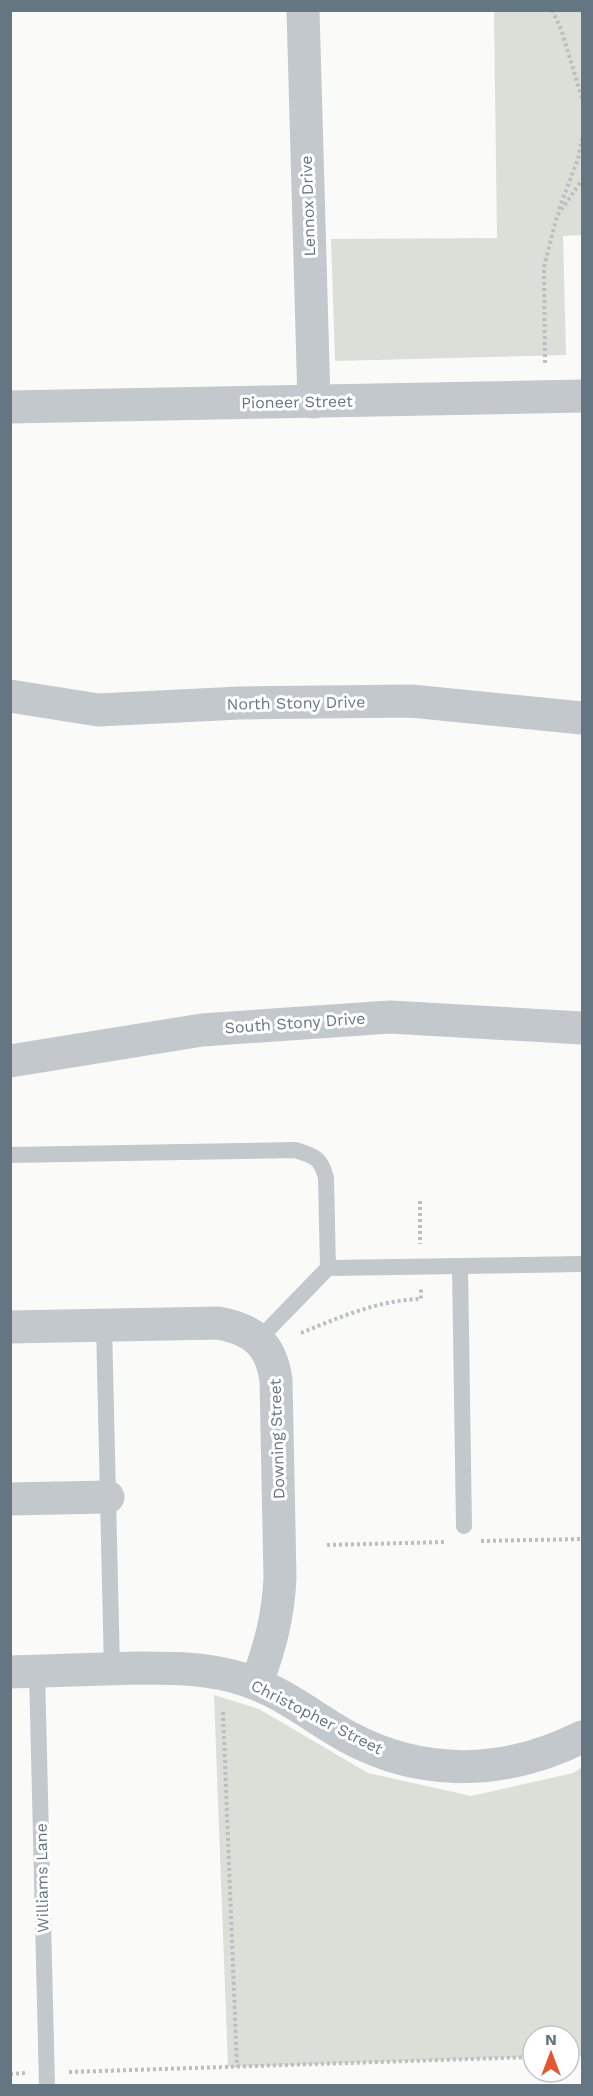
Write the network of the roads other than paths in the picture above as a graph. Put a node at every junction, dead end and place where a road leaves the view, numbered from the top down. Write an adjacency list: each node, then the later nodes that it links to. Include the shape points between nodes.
1 (303, 10): 3 (street, Lennox Drive)
2 (582, 396): 3 (street, Pioneer Street)
3 (314, 402): 4 (street, Pioneer Street)
4 (10, 407)
5 (10, 696): 6 (street, North Stony Drive, via 98,710 411,701)
6 (582, 718)
7 (582, 1028): 8 (street, South Stony Drive, via 390,1017 202,1030)
8 (10, 1061)
9 (10, 1155): 12 (lane, via 296,1150 312,1155 322,1164 326,1178)
10 (582, 1264): 11 (lane)
11 (460, 1267): 12 (lane); 18 (lane)
12 (328, 1268): 15 (lane)
13 (104, 1325): 14 (street, Downing Street); 15 (street, Downing Street, via 218,1323 235,1326); 16 (lane)
14 (10, 1327)
15 (258, 1340): 21 (street, Downing Street, via 270,1353 276,1380 280,1578 274,1630)
16 (108, 1497): 17 (street); 19 (lane)
17 (10, 1499)
18 (464, 1526)
19 (112, 1669): 20 (street, Christopher Street); 21 (street, Christopher Street, via 201,1670)
20 (24, 1671): 23 (lane, Williams Lane)
21 (256, 1683): 22 (street, Christopher Street, via 376,1750 436,1765 502,1765 534,1758)
22 (582, 1737)
23 (47, 2079)

